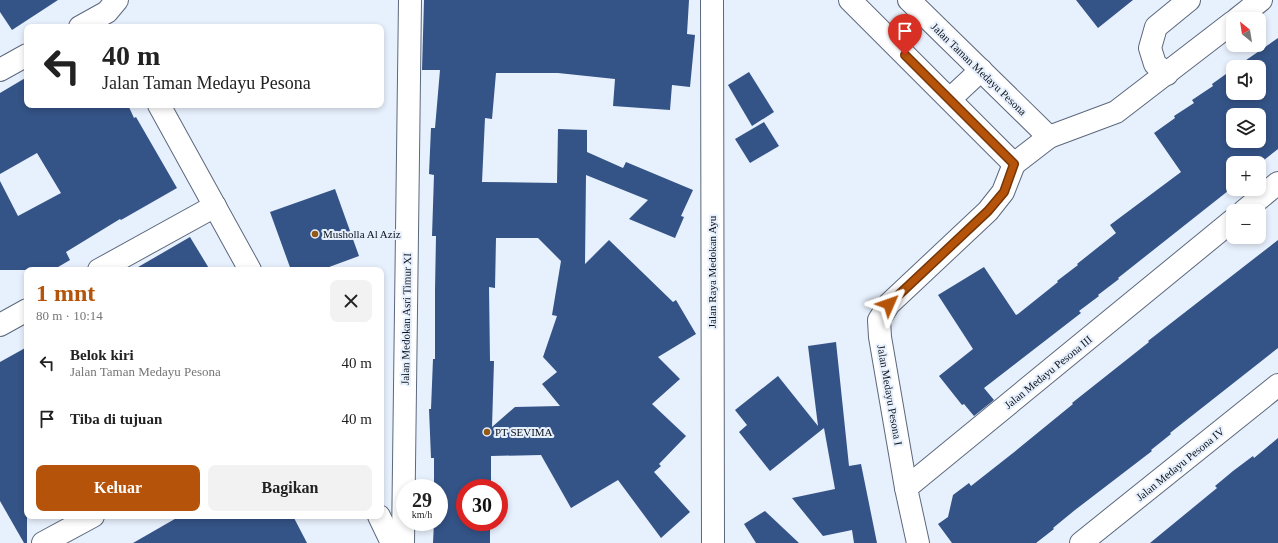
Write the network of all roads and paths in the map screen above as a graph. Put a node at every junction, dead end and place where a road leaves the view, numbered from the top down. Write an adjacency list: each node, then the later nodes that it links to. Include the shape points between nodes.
1 (410, 0): 33 (street, Jalan Medokan Asri Timur XI)
2 (712, 0): 34 (street, Jalan Raya Medokan Ayu)
3 (850, 0): 15 (street)
4 (909, 0): 13 (street, Jalan Taman Medayu Pesona)
5 (1189, 0): 14 (street, via 1156,27 1150,48 1155,64)
6 (1261, 0): 7 (street)
7 (1246, 12)
8 (113, 13): 9 (street)
9 (87, 24)
10 (1226, 28): 14 (street)
11 (24, 57): 12 (street)
12 (0, 70)
13 (981, 70): 15 (street); 17 (street, Jalan Taman Medayu Pesona)
14 (1167, 74): 17 (street, via 1116,112)
15 (950, 99): 18 (street)
16 (161, 108): 21 (street)
17 (1049, 137): 18 (street)
18 (1014, 164): 28 (street, Jalan Medayu Pesona I, via 1004,192 988,211 889,304 879,320)
19 (1278, 184): 20 (street)
20 (1253, 204)
21 (214, 206): 23 (street); 24 (street)
22 (1226, 226): 28 (street, Jalan Medayu Pesona III)
23 (104, 267)
24 (248, 267)
25 (24, 312): 26 (street)
26 (0, 325)
27 (1278, 385): 36 (street, Jalan Medayu Pesona IV)
28 (906, 488): 35 (street)
29 (87, 519): 31 (street)
30 (380, 519): 32 (street)
31 (43, 543)
32 (392, 543)
33 (403, 543)
34 (713, 543)
35 (918, 543)
36 (1081, 543)

